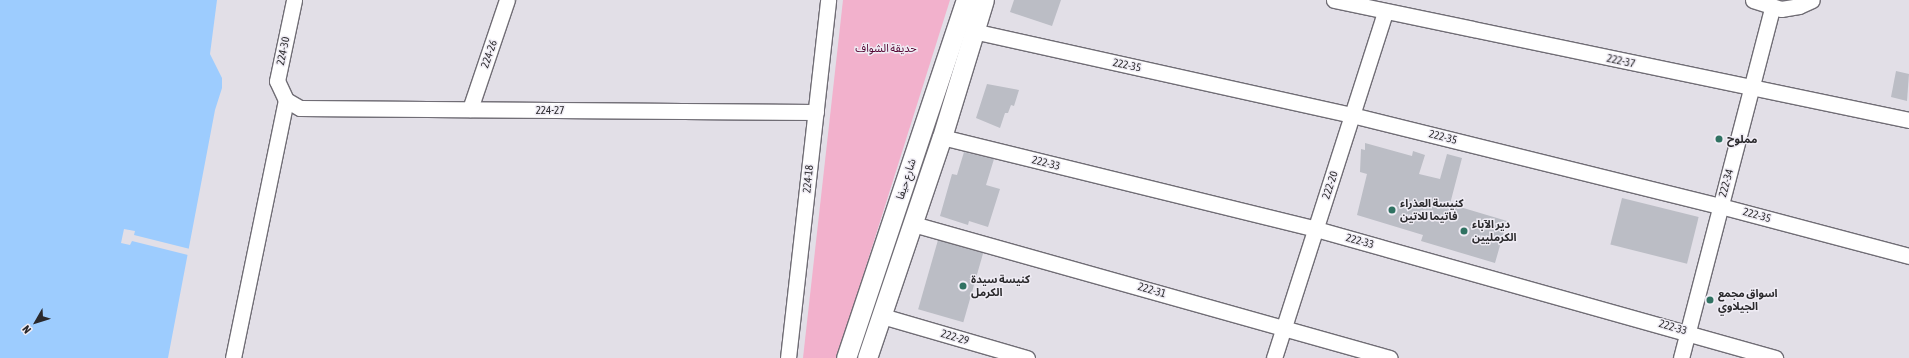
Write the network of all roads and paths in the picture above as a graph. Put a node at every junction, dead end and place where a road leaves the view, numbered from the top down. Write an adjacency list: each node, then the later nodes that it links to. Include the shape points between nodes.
1 (294, 0): 13 (street, 224-30, via 277,81)
2 (508, 0): 14 (street, 224-26)
3 (828, 0): 15 (street, 224-18)
4 (966, 0): 28 (main road, شارع حيفا)
5 (984, 0): 11 (main road, شارع حيفا)
6 (1334, 0): 10 (street, 222-37)
7 (1753, 0): 9 (street)
8 (1812, 0): 9 (street, via 1790,8)
9 (1772, 8): 12 (street, 222-34)
10 (1385, 12): 12 (street, 222-37); 16 (street, 222-20)
11 (973, 31): 16 (street, 222-35); 18 (main road, شارع حيفا)
12 (1751, 88): 17 (street, 222-37); 19 (street, 222-34)
13 (286, 100): 14 (street, 224-27, via 300,108); 26 (street)
14 (470, 109): 15 (street, 224-27)
15 (816, 112): 27 (street, 224-18)
16 (1352, 115): 19 (street, 222-35); 21 (street, 222-20)
17 (1909, 120)
18 (942, 137): 20 (main road, شارع حيفا); 21 (street, 222-33)
19 (1720, 206): 22 (street, 222-35); 25 (street, 222-34)
20 (913, 224): 23 (main road, شارع حيفا); 24 (street, 222-31)
21 (1316, 229): 24 (street, 222-20); 25 (street, 222-33)
22 (1909, 256)
23 (882, 316): 29 (main road, شارع حيفا); 30 (street, 222-29)
24 (1284, 327): 31 (street, 222-20); 32 (street, 222-31)
25 (1688, 331): 33 (street, 222-34); 34 (street, 222-33)
26 (233, 358)
27 (788, 358)
28 (846, 358)
29 (868, 358)
30 (1027, 358)
31 (1274, 358)
32 (1390, 358)
33 (1681, 358)
34 (1775, 358)

